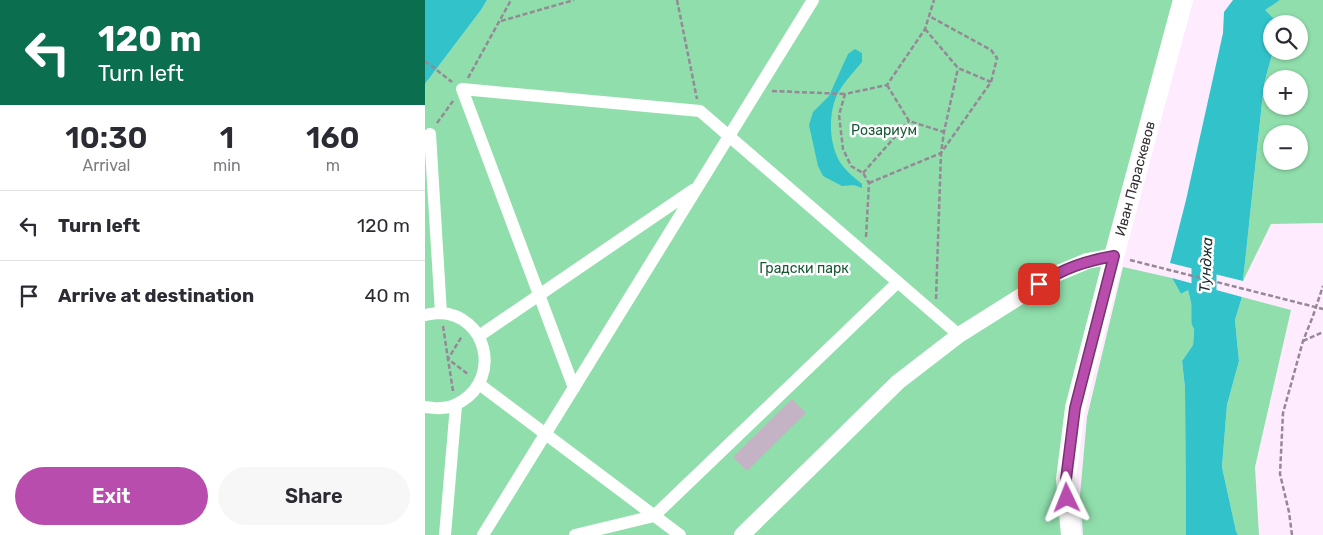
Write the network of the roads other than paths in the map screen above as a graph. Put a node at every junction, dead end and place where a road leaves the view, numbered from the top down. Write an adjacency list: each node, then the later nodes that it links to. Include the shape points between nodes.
1 (813, 0): 4 (street)
2 (1183, 0): 6 (street, Иван Параскевов)
3 (430, 134): 9 (street)
4 (729, 136): 5 (street); 7 (street); 8 (street, via 700,111 461,89)
5 (697, 188): 8 (street); 14 (street)
6 (1118, 257): 11 (street, via 1087,261 1055,274); 24 (street, Иван Параскевов, via 1075,408 1066,479)
7 (897, 283): 11 (street); 18 (street)
8 (538, 296): 12 (street); 14 (street)
9 (441, 313): 10 (street); 12 (street, via 456,316)
10 (425, 314)
11 (959, 335): 23 (street, via 898,382)
12 (479, 336): 13 (street, via 485,352 485,368)
13 (479, 384): 15 (street, via 469,397); 17 (street)
14 (573, 388): 17 (street)
15 (456, 405): 16 (street); 19 (street)
16 (425, 407)
17 (545, 434): 18 (street); 20 (street)
18 (654, 516): 21 (street); 22 (street)
19 (445, 535)
20 (483, 535)
21 (575, 535)
22 (679, 535)
23 (742, 535)
24 (1071, 535)

